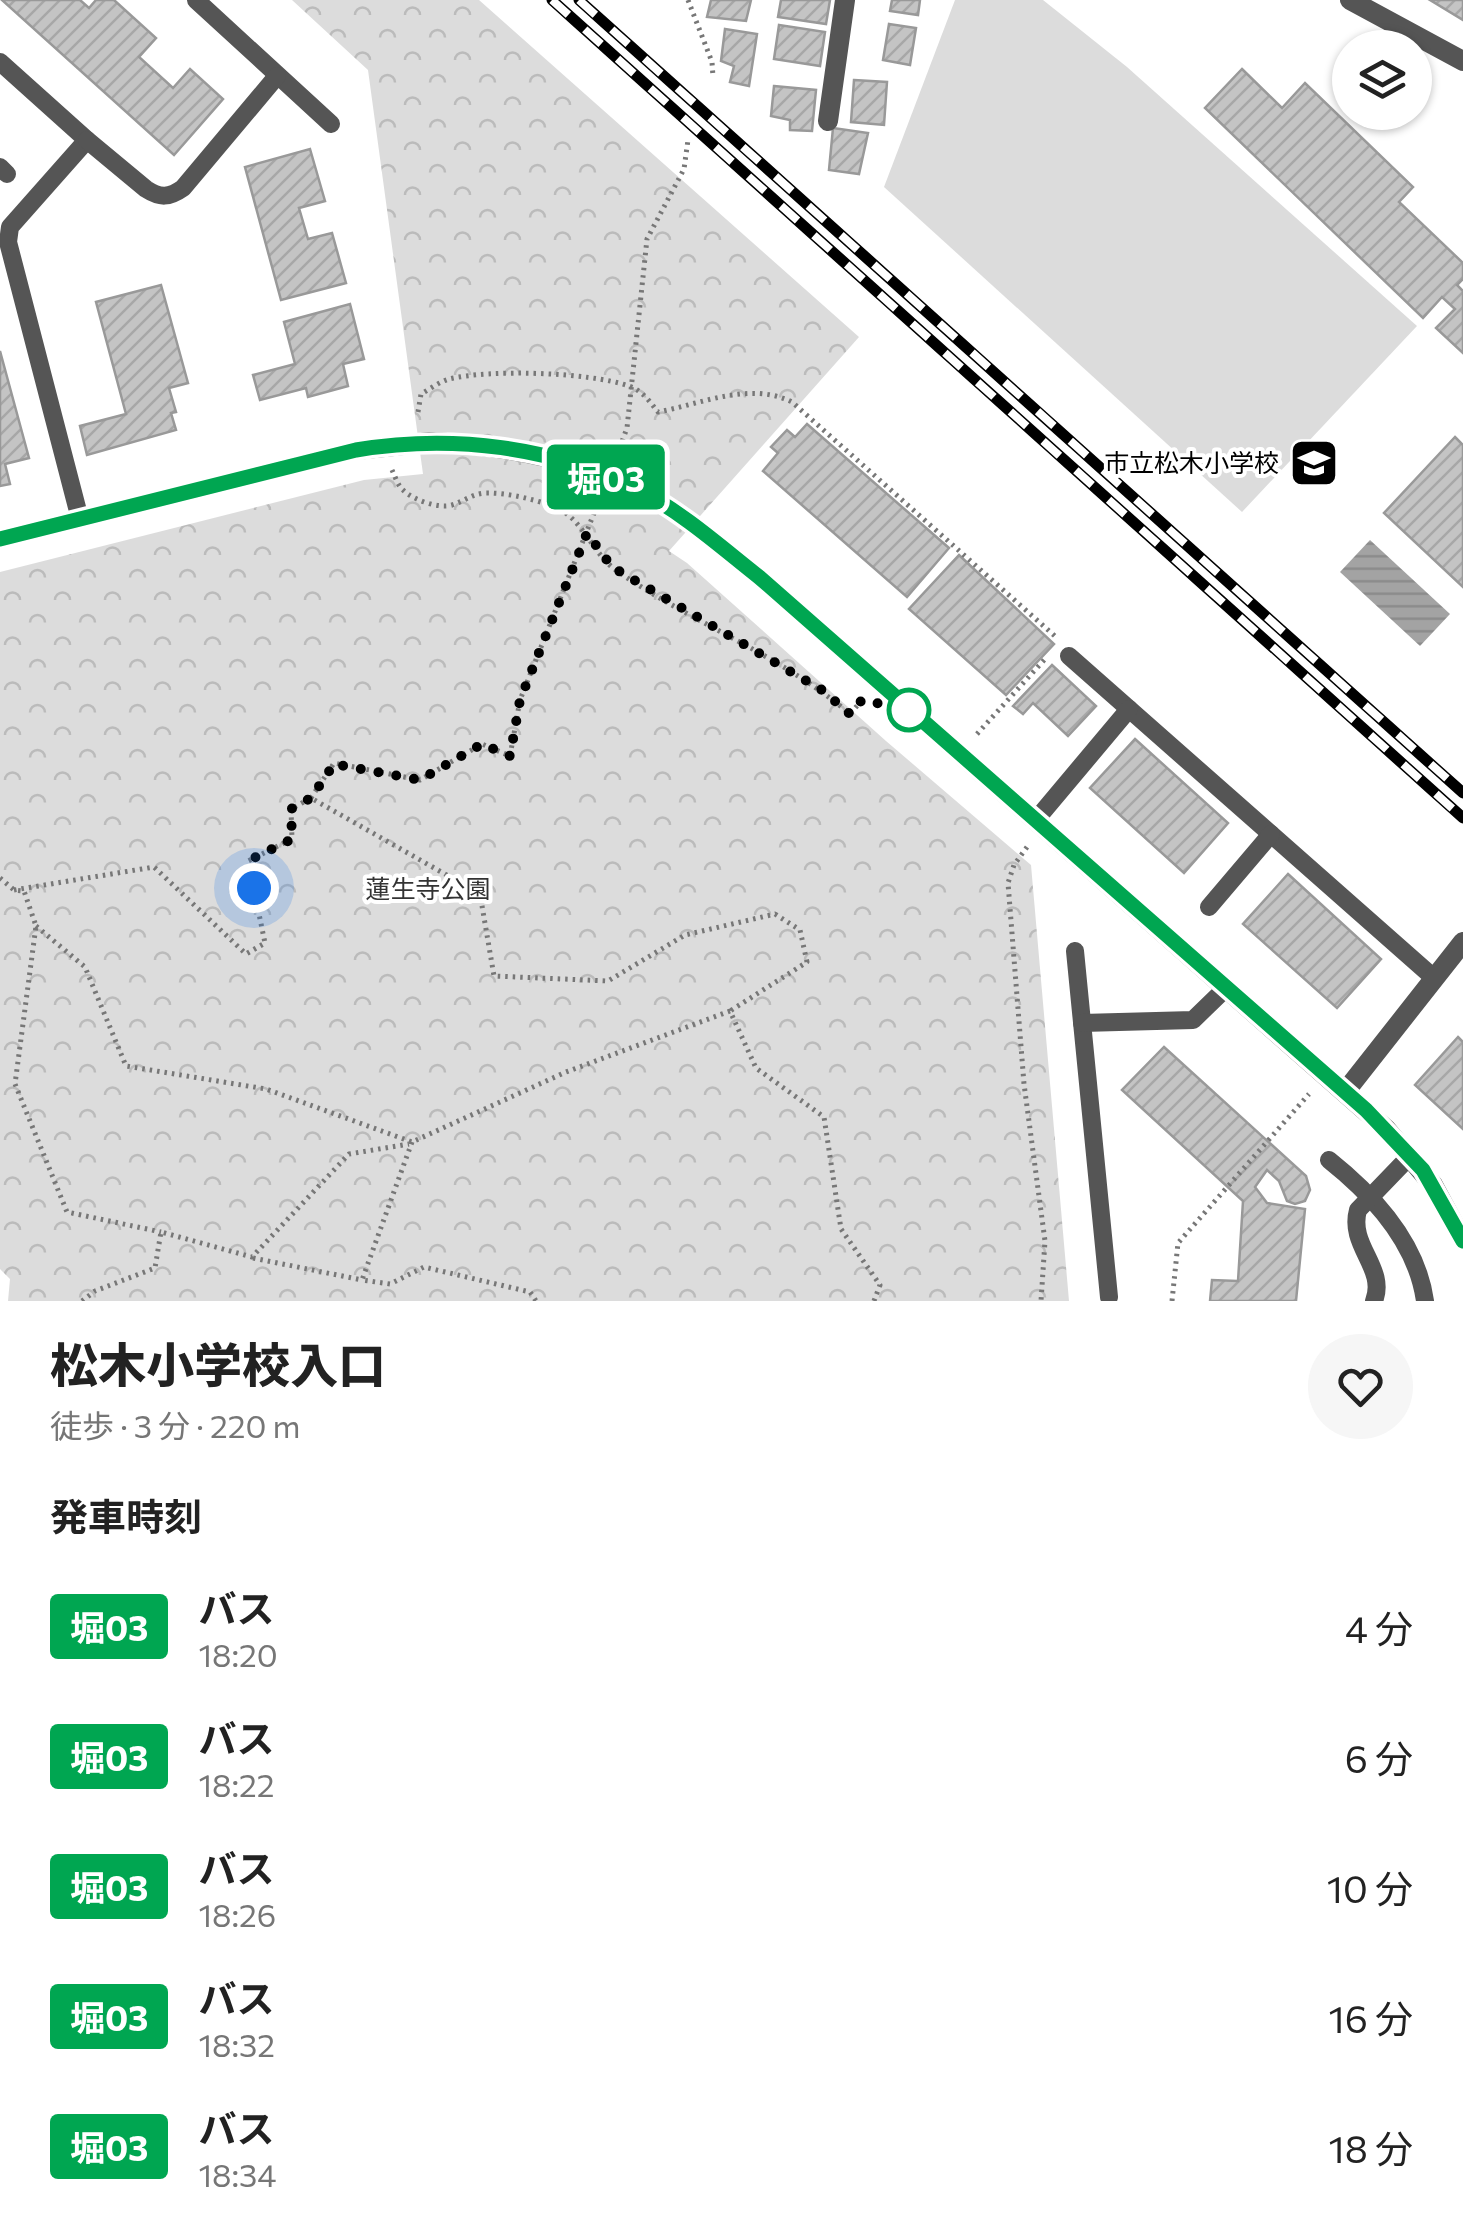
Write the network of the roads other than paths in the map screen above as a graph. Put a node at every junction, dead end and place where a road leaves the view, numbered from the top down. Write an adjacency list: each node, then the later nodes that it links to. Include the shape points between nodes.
1 (196, 0): 6 (lane)
2 (845, 0): 7 (street)
3 (1350, 0): 4 (street)
4 (1463, 61)
5 (0, 62): 9 (lane)
6 (277, 76): 8 (lane); 9 (lane, via 173,195 146,189)
7 (828, 121)
8 (331, 124)
9 (87, 140): 10 (lane, via 10,227 8,242)
10 (80, 519): 11 (street); 14 (street, bridge, via 356,450 431,442 548,458 640,491 704,532)
11 (0, 539)
12 (1065, 649): 13 (lane)
13 (1129, 709): 14 (lane); 15 (lane)
14 (1035, 821): 20 (street)
15 (1271, 834): 16 (lane); 19 (lane)
16 (1209, 907)
17 (1459, 947): 19 (street)
18 (1074, 951): 21 (lane)
19 (1434, 978): 22 (street)
20 (1226, 987): 21 (lane, via 1193,1020); 22 (street)
21 (1082, 1023): 27 (lane)
22 (1345, 1092): 23 (street)
23 (1407, 1159): 25 (lane); 26 (street, via 1433,1185)
24 (1329, 1160): 25 (lane)
25 (1376, 1190): 28 (lane, via 1358,1210 1355,1232 1376,1279); 29 (lane)
26 (1463, 1240)
27 (1109, 1297)
28 (1374, 1301)
29 (1425, 1301)

